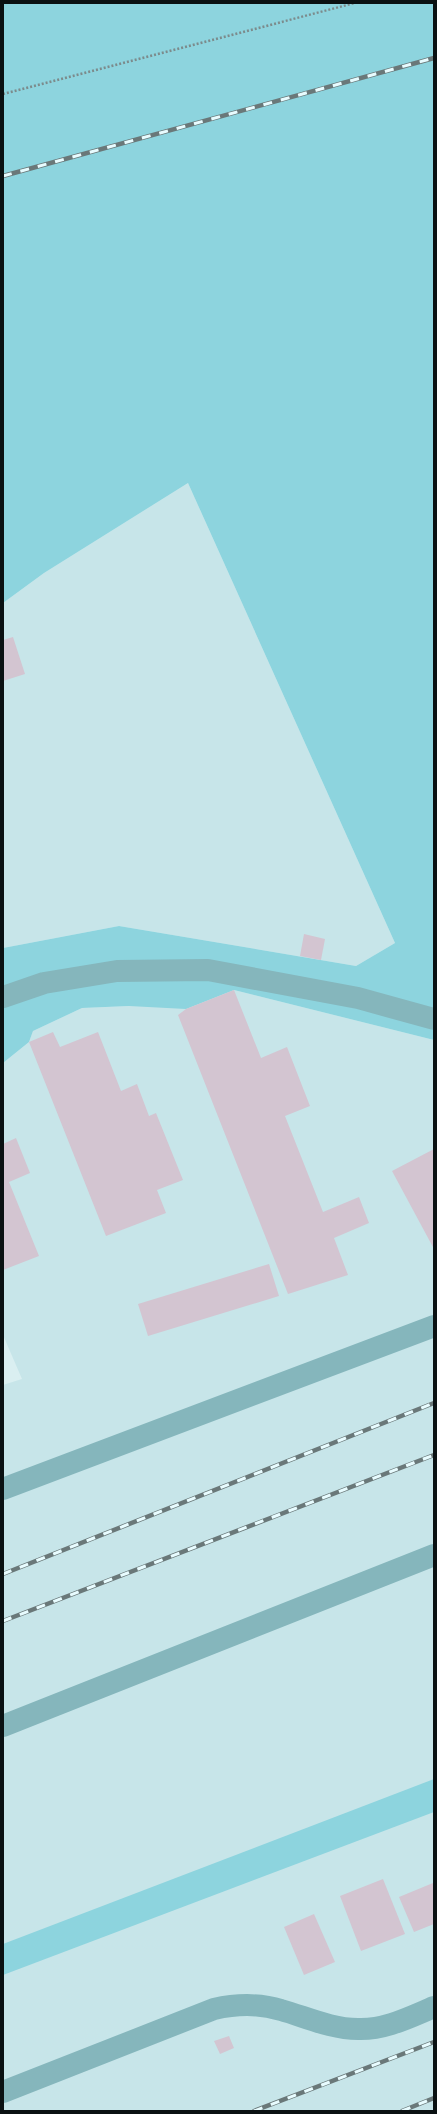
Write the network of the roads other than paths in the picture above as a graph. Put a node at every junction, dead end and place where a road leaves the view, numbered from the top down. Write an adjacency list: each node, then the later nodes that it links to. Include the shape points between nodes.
1 (3, 997): 2 (lane, via 44,984 117,971 208,970 358,998)
2 (434, 1019)
3 (434, 1326): 4 (lane)
4 (3, 1489)
5 (434, 1555): 6 (lane)
6 (3, 1726)
7 (434, 2008): 8 (lane, via 379,2028 358,2029 338,2027 264,2006 230,2006)
8 (3, 2092)

